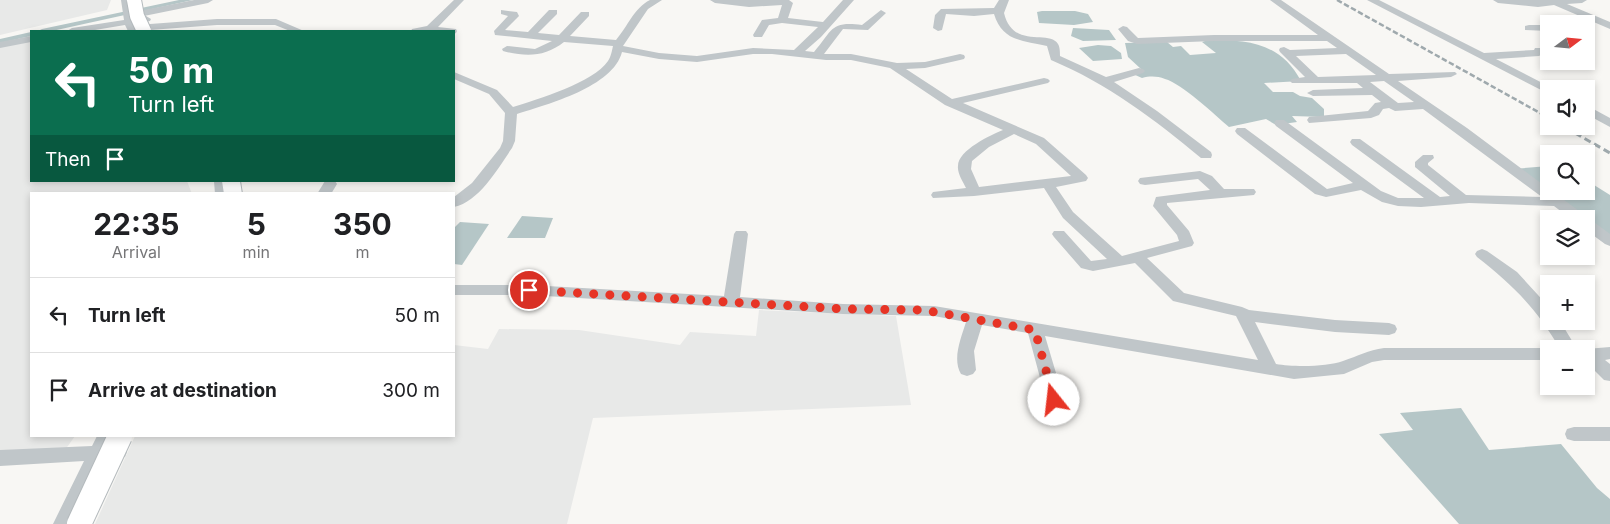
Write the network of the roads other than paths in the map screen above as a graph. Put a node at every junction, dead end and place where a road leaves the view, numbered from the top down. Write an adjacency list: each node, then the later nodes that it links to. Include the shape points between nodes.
1 (208, 0): 19 (street)
2 (459, 0): 27 (street)
3 (657, 0): 40 (street, via 644,7)
4 (715, 0): 11 (street, via 749,4)
5 (849, 0): 21 (street)
6 (1004, 0): 14 (street)
7 (1276, 0): 36 (street)
8 (1372, 0): 47 (street)
9 (1498, 0): 12 (street)
10 (1582, 0): 13 (street)
11 (786, 1): 20 (street, via 788,6)
12 (1534, 2): 13 (street)
13 (1558, 4): 22 (street)
14 (998, 10): 24 (street, via 974,13 942,11); 56 (street, via 1012,36 1050,43 1055,58)
15 (505, 12): 34 (street, via 514,16 499,33)
16 (553, 12): 34 (street)
17 (880, 13): 46 (street, via 864,28 840,27)
18 (586, 14): 38 (street)
19 (138, 15): 29 (street); 30 (street, via 217,22 276,22)
20 (784, 20): 21 (street); 33 (street, via 765,23)
21 (824, 25): 45 (street)
22 (1609, 26): 23 (street)
23 (1595, 27)
24 (938, 28)
25 (1529, 28): 26 (street)
26 (1540, 28)
27 (430, 29): 31 (street); 32 (street)
28 (1123, 29): 35 (street, via 1137,41)
29 (76, 30)
30 (296, 30)
31 (423, 30)
32 (439, 30)
33 (758, 34)
34 (530, 36): 38 (street)
35 (1272, 38): 36 (street); 44 (street)
36 (1330, 38): 43 (street)
37 (30, 39): 39 (street)
38 (562, 39): 40 (street); 41 (street, via 537,52)
39 (0, 45)
40 (619, 46): 45 (street, via 659,56 696,59 754,51); 65 (street, via 611,66 587,83)
41 (507, 49)
42 (1539, 50): 47 (street, via 1539,53)
43 (1349, 51): 44 (street); 53 (street)
44 (1287, 53): 58 (street)
45 (797, 54): 46 (street)
46 (817, 56): 49 (street, via 851,57)
47 (1482, 56): 59 (street)
48 (960, 57): 49 (street, via 925,65)
49 (896, 66): 62 (street)
50 (1139, 71): 56 (street)
51 (1451, 74): 53 (street)
52 (455, 75): 65 (street, via 493,92)
53 (1388, 78): 54 (street); 64 (street)
54 (1360, 80): 58 (street); 60 (street)
55 (1044, 81): 62 (street)
56 (1106, 81): 73 (street)
57 (1296, 81): 58 (street)
58 (1315, 81)
59 (1540, 85)
60 (1374, 91): 61 (street); 63 (street)
61 (1313, 93)
62 (949, 103): 70 (street)
63 (1391, 104): 64 (street, via 1400,108); 67 (street, via 1379,106 1371,114)
64 (1426, 105): 85 (street)
65 (511, 112): 83 (street, via 506,148 476,188)
66 (1595, 114): 69 (street)
67 (1313, 120)
68 (1280, 123): 77 (street)
69 (1610, 123)
70 (1015, 129): 76 (street, via 1040,141 1081,178); 78 (street, via 986,142 966,160 964,166)
71 (1241, 131): 77 (street, via 1320,191 1326,193)
72 (1356, 142): 84 (street)
73 (1206, 155)
74 (1428, 158): 82 (street, via 1421,162 1422,168)
75 (1144, 181): 80 (street, via 1200,175)
76 (1048, 184): 78 (street); 93 (street, via 1068,215)
77 (1364, 185): 84 (street, via 1383,198 1398,203)
78 (974, 192): 81 (street)
79 (1250, 192): 80 (street)
80 (1220, 193): 92 (street, via 1161,200 1160,206 1187,238 1187,243)
81 (938, 195)
82 (1462, 200): 84 (street); 85 (street)
83 (455, 202)
84 (1438, 202)
85 (1557, 202): 86 (street)
86 (1568, 210)
87 (1595, 230): 90 (street)
88 (741, 234): 95 (street)
89 (1059, 234): 93 (street, via 1086,265)
90 (1610, 241)
91 (1482, 254): 96 (street, via 1512,276)
92 (1135, 257): 93 (street); 97 (street, via 1179,297 1238,310)
93 (1118, 261)
94 (455, 290): 95 (street, via 529,290)
95 (731, 302): 98 (street, via 912,310)
96 (1540, 307)
97 (1244, 315): 99 (street); 106 (street)
98 (975, 319): 100 (street); 105 (street, via 966,351)
99 (1389, 329)
100 (1035, 330): 106 (street); 108 (street)
101 (1610, 353): 103 (street)
102 (1540, 354): 106 (street, via 1384,354 1369,356 1333,370 1294,373)
103 (1595, 354)
104 (1595, 361): 107 (street)
105 (967, 370)
106 (1271, 370)
107 (1610, 375)
108 (1054, 400)
109 (1574, 434): 110 (street)
110 (1610, 434)
111 (122, 442): 112 (street); 115 (main road, bridge); 116 (street)
112 (102, 445): 113 (street); 114 (street)
113 (0, 458)
114 (63, 524)
115 (79, 524)
116 (88, 524)

